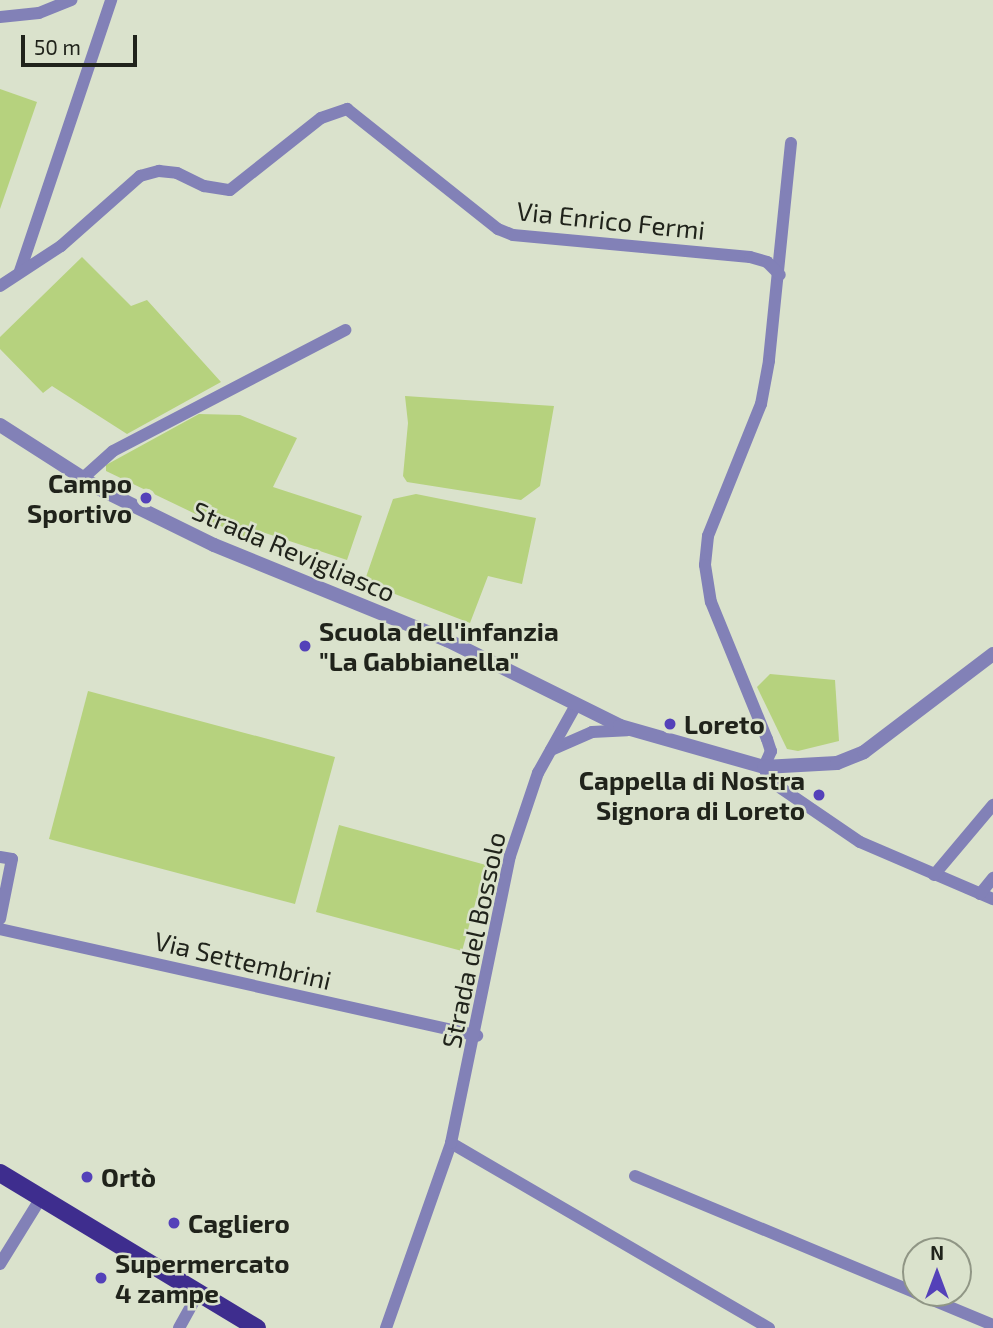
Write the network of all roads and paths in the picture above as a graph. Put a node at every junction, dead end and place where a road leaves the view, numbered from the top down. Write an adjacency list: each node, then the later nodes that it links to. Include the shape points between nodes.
1 (71, 0): 3 (street, via 39,13)
2 (111, 0): 5 (street)
3 (0, 17)
4 (791, 144): 6 (street)
5 (20, 271): 6 (street, Via Enrico Fermi, via 61,246 139,176 159,170 230,190 321,118 347,109 498,229 513,236 750,257 767,262); 7 (street)
6 (780, 275): 15 (street, via 761,404 708,537 705,565 711,602 771,751)
7 (0, 286)
8 (345, 330): 10 (street, via 113,451)
9 (0, 425): 10 (street, Strada Revigliasco)
10 (83, 478): 12 (street, Strada Revigliasco, via 214,545 447,640)
11 (993, 654): 15 (street, Strada Revigliasco, via 864,752 837,763)
12 (576, 705): 13 (street, Strada Revigliasco); 14 (street, Strada del Bossolo)
13 (635, 730): 14 (street, via 592,732); 15 (street, Strada Revigliasco)
14 (551, 750): 23 (street, Strada del Bossolo, via 532,787 510,856)
15 (764, 767): 18 (street, via 781,792 860,842)
16 (993, 805): 18 (street)
17 (0, 857): 21 (street, via 12,859)
18 (934, 875): 20 (street)
19 (993, 878): 20 (street)
20 (987, 897)
21 (0, 919)
22 (0, 929): 23 (street, Via Settembrini)
23 (477, 1036): 24 (street, Strada del Bossolo)
24 (452, 1143): 35 (street, Strada del Bossolo); 36 (street)
25 (0, 1173): 27 (main road)
26 (635, 1176): 29 (street)
27 (41, 1198): 28 (street); 30 (main road)
28 (0, 1264)
29 (902, 1287)
30 (198, 1294): 33 (street); 34 (main road)
31 (950, 1307): 32 (street)
32 (993, 1325)
33 (179, 1328)
34 (257, 1328)
35 (386, 1328)
36 (769, 1328)

